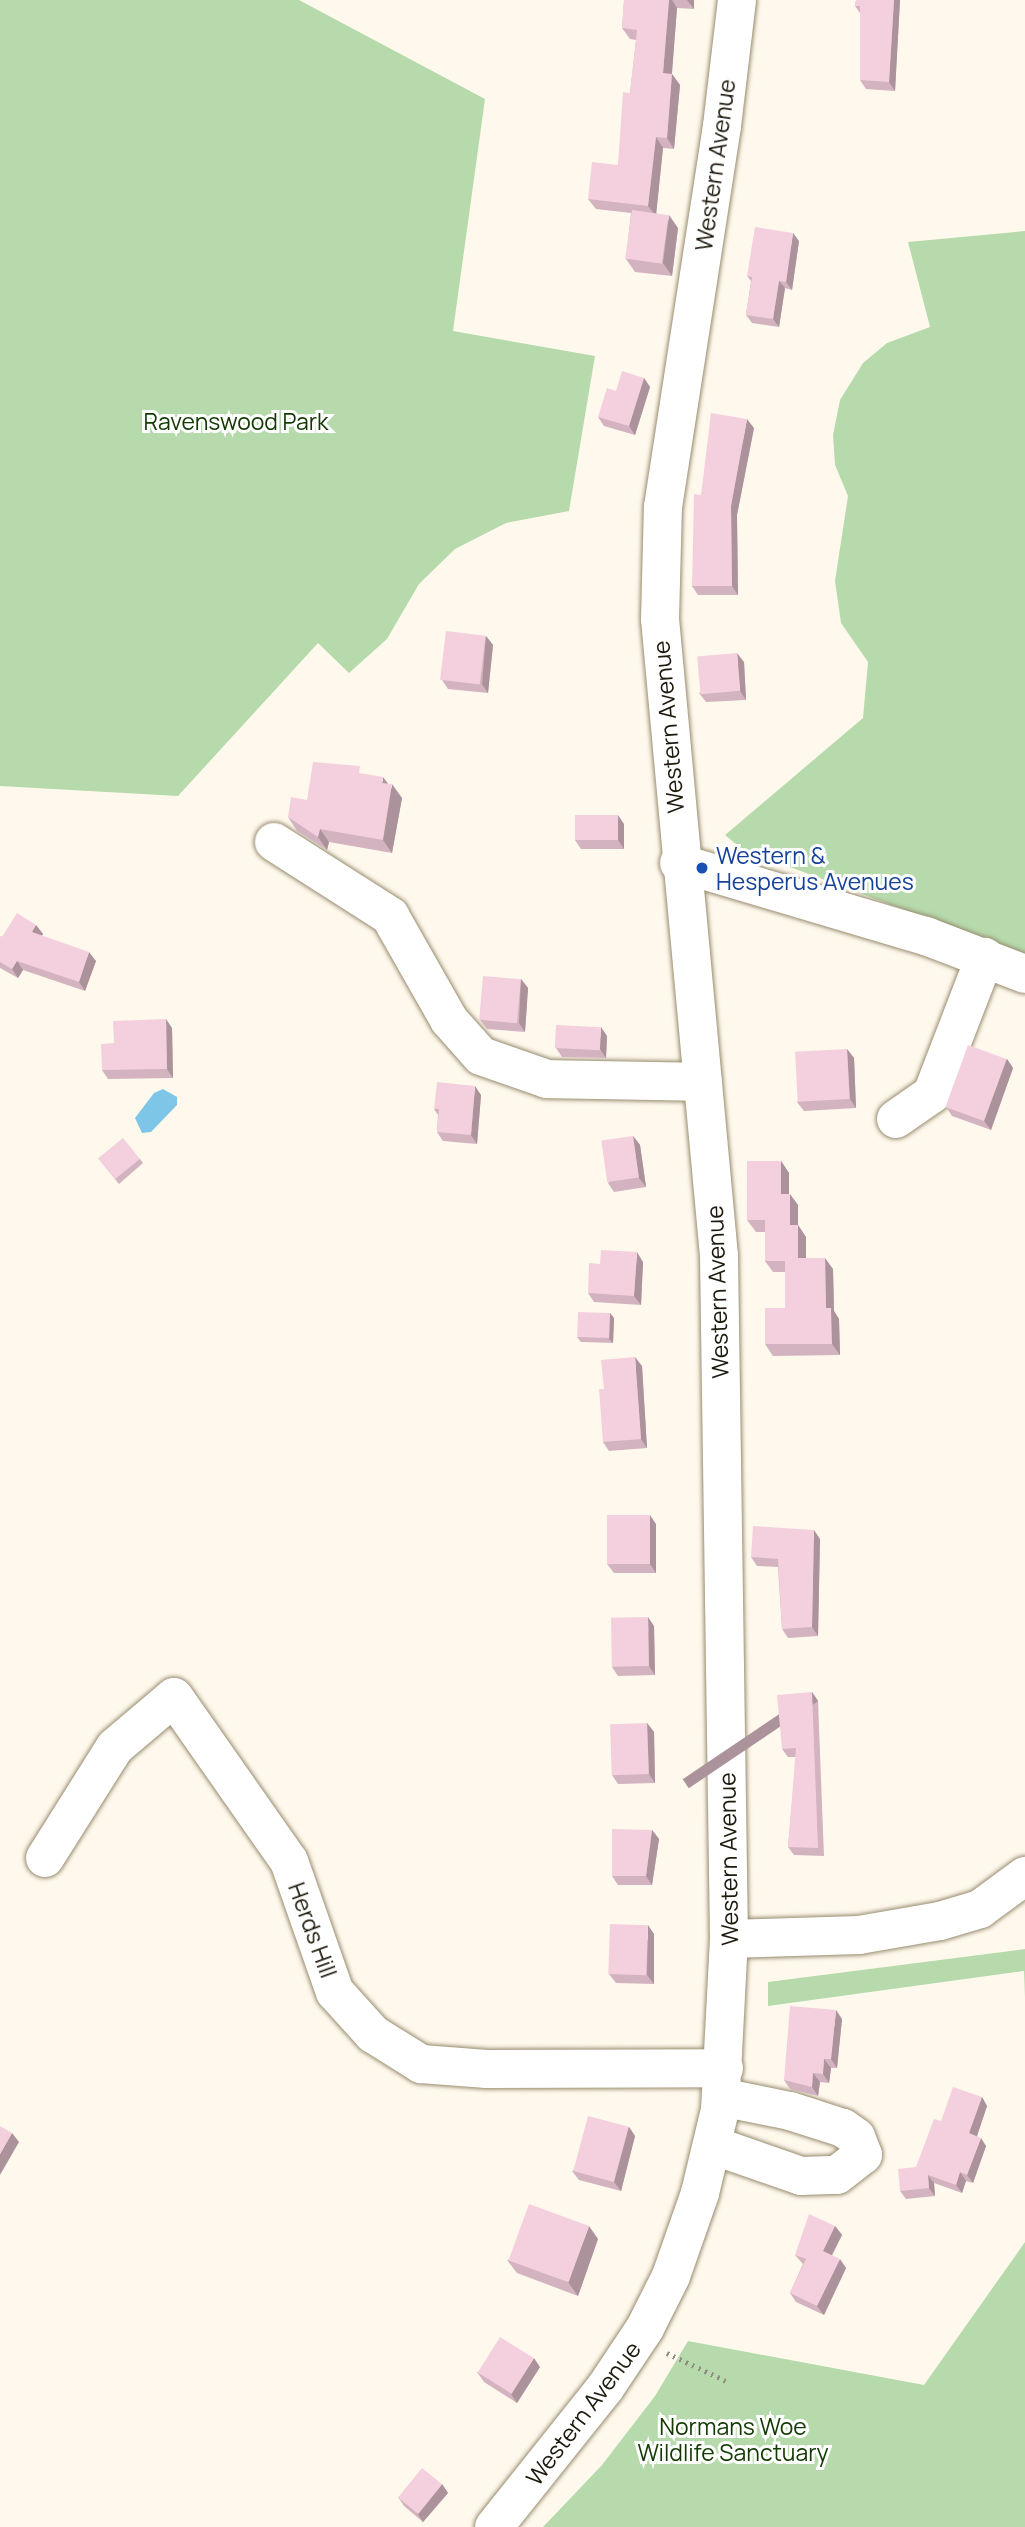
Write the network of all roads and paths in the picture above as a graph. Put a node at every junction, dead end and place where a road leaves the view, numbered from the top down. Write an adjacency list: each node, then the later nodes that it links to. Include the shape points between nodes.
1 (737, 0): 3 (main road, Western Avenue, via 663,507 660,619)
2 (274, 842): 6 (main road, via 390,916 449,1020 481,1056 547,1079)
3 (679, 863): 4 (main road); 6 (main road, Western Avenue)
4 (985, 957): 5 (main road); 7 (main road, via 932,1094)
5 (1025, 974)
6 (703, 1082): 10 (main road, Western Avenue, via 719,1256)
7 (896, 1119)
8 (45, 1858): 11 (main road, Herds Hill, via 115,1747 174,1697 289,1861 335,1992 373,2034 421,2064)
9 (1025, 1876): 10 (main road, via 980,1909 940,1921 859,1935)
10 (729, 1939): 11 (main road, Western Avenue)
11 (723, 2082): 12 (main road, Western Avenue); 12 (main road, via 843,2128 856,2137 863,2154 837,2175 802,2176)
12 (712, 2145): 13 (main road, Western Avenue, via 671,2276)
13 (638, 2340): 14 (path); 15 (main road, Western Avenue)
14 (726, 2381)
15 (494, 2527)

